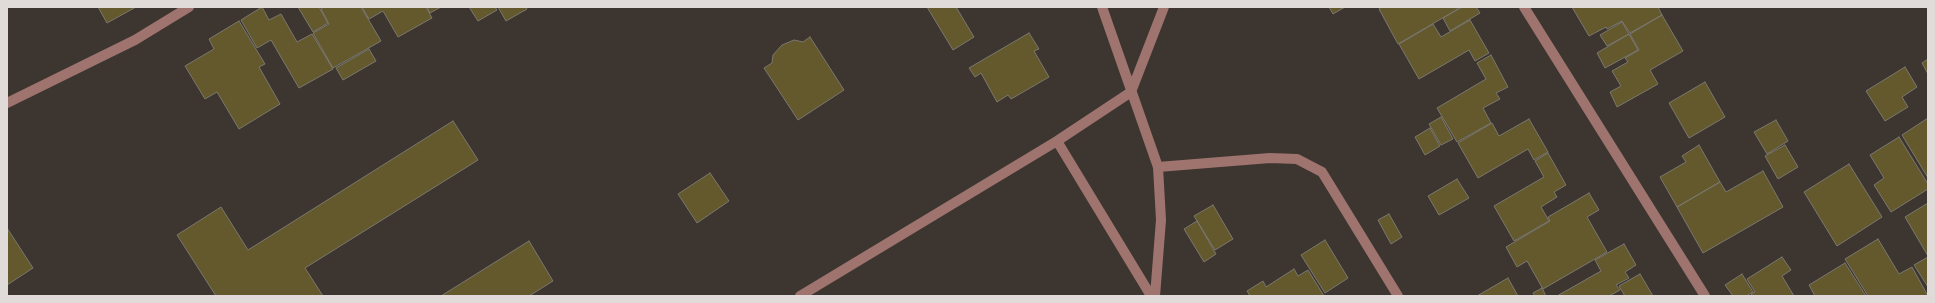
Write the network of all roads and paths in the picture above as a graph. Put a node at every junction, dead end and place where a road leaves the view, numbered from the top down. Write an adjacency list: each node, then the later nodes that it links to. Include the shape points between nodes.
1 (189, 7): 6 (street, via 135,40)
2 (1102, 7): 5 (street)
3 (1164, 7): 5 (street)
4 (1524, 7): 13 (street)
5 (1131, 92): 7 (street); 8 (street)
6 (7, 103)
7 (1057, 141): 9 (street); 10 (street)
8 (1158, 167): 11 (street, via 1161,220); 12 (street, via 1270,158 1297,159 1322,172)
9 (800, 296)
10 (1151, 296)
11 (1155, 296)
12 (1398, 296)
13 (1705, 296)

